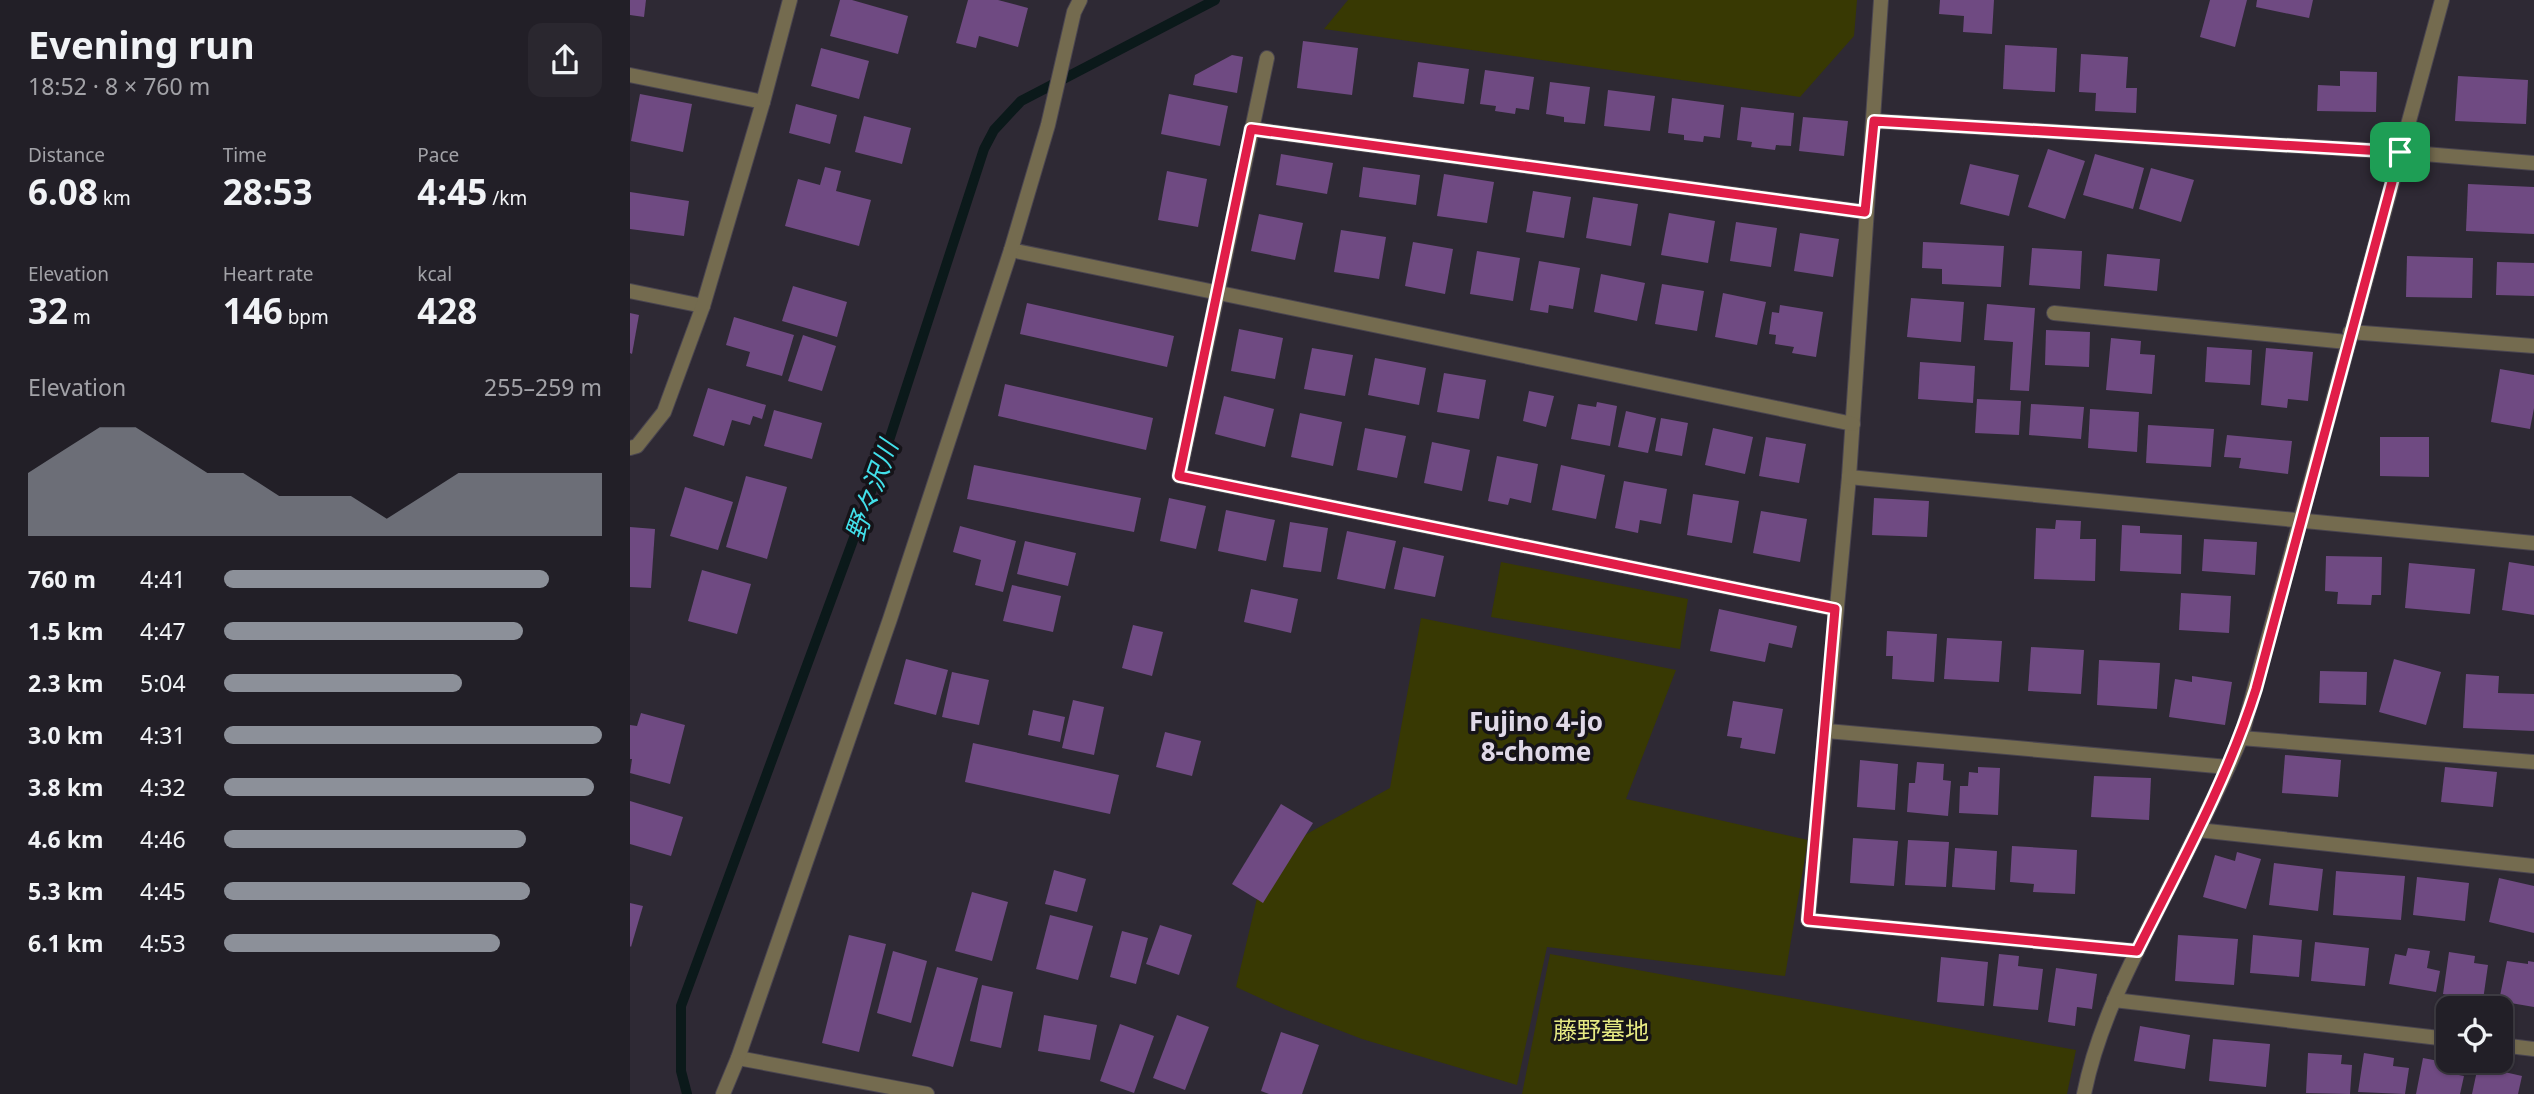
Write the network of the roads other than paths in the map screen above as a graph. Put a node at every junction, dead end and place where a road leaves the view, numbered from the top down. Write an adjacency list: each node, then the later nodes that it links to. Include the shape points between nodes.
1 (790, 0): 7 (street)
2 (1881, 0): 8 (street)
3 (2442, 0): 10 (street)
4 (1077, 6): 13 (street)
5 (1267, 58): 9 (street)
6 (630, 75): 7 (street)
7 (763, 102): 16 (street)
8 (1874, 121): 10 (street); 12 (street)
9 (1251, 129): 12 (street); 15 (street)
10 (2400, 152): 11 (street); 18 (street)
11 (2534, 163)
12 (1865, 212): 20 (street)
13 (1011, 250): 15 (street); 37 (street)
14 (630, 291): 16 (street)
15 (1216, 292): 20 (street); 25 (street, via 1179,476)
16 (703, 306): 21 (street, via 664,412 637,446)
17 (2054, 313): 18 (street)
18 (2349, 337): 19 (street); 23 (street)
19 (2534, 346)
20 (1853, 424): 22 (street)
21 (630, 448)
22 (1849, 477): 23 (street); 25 (street)
23 (2301, 522): 24 (street); 27 (street)
24 (2534, 543)
25 (1835, 609): 26 (street)
26 (1826, 731): 29 (street); 32 (street, via 1808,920)
27 (2241, 738): 28 (street); 29 (street)
28 (2534, 762)
29 (2228, 768): 30 (street)
30 (2198, 830): 31 (street); 32 (street)
31 (2534, 866)
32 (2137, 951): 33 (street)
33 (2113, 1000): 34 (street); 40 (street)
34 (2436, 1038)
35 (2513, 1046): 36 (street)
36 (2534, 1049)
37 (738, 1058): 38 (street); 39 (street)
38 (723, 1094)
39 (926, 1094)
40 (2084, 1094)

